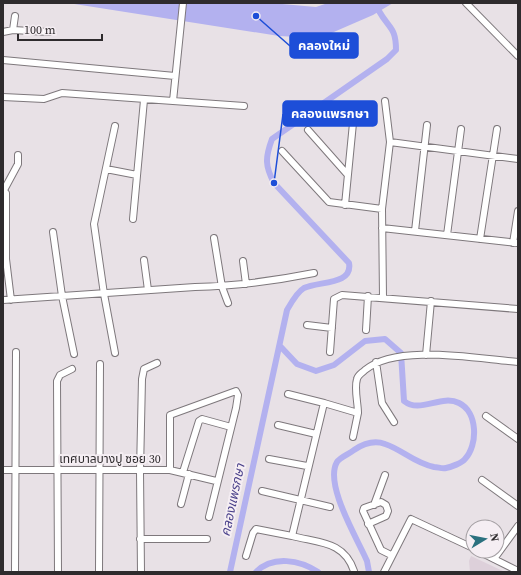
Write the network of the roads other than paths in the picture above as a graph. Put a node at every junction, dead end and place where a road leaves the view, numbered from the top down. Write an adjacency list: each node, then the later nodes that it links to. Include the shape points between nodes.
1 (183, 3): 9 (street)
2 (466, 3): 7 (street)
3 (15, 16): 4 (street)
4 (13, 30): 5 (street); 6 (street)
5 (3, 32)
6 (49, 32)
7 (518, 56)
8 (3, 60): 9 (street)
9 (175, 76): 12 (street)
10 (3, 97): 11 (street, via 44,99 62,93)
11 (144, 100): 12 (street); 30 (street)
12 (173, 101): 14 (street)
13 (385, 101): 21 (street)
14 (244, 106)
15 (354, 113): 29 (street)
16 (427, 125): 22 (street)
17 (115, 126): 28 (street)
18 (496, 128): 26 (street)
19 (460, 129): 24 (street)
20 (308, 130): 29 (street)
21 (390, 142): 22 (street); 33 (street)
22 (425, 147): 24 (street); 37 (street)
23 (282, 151): 32 (street, via 323,198 333,204)
24 (458, 151): 26 (street); 39 (street)
25 (18, 155): 31 (street, via 18,164)
26 (491, 155): 27 (street); 41 (street)
27 (518, 159)
28 (106, 169): 30 (street); 49 (street, via 94,224)
29 (347, 174): 32 (street)
30 (137, 175): 35 (street)
31 (4, 190): 54 (street, via 6,259)
32 (345, 205): 33 (street)
33 (382, 209): 36 (street)
34 (518, 210): 42 (street)
35 (133, 219)
36 (382, 228): 37 (street); 52 (street)
37 (415, 231): 39 (street)
38 (53, 232): 50 (street)
39 (447, 235): 41 (street)
40 (214, 238): 47 (street)
41 (480, 239): 42 (street)
42 (516, 243)
43 (144, 260): 48 (street)
44 (243, 261): 46 (street)
45 (314, 273): 46 (street)
46 (246, 284): 47 (street)
47 (222, 287): 48 (street); 56 (street)
48 (148, 290): 49 (street)
49 (104, 294): 50 (street); 63 (street)
50 (62, 296): 54 (street); 64 (street)
51 (368, 296): 52 (street); 59 (street, via 342,294 336,297); 60 (street)
52 (383, 297): 55 (street)
53 (3, 300): 54 (street)
54 (11, 300)
55 (431, 301): 57 (street); 65 (street)
56 (228, 303)
57 (518, 309)
58 (307, 326): 59 (street)
59 (332, 328): 62 (street)
60 (366, 330)
61 (16, 352): 87 (street)
62 (330, 352)
63 (115, 353)
64 (74, 354)
65 (426, 355): 66 (street, via 394,357); 67 (street)
66 (376, 362): 73 (street, via 359,375 357,380); 75 (street, via 382,404)
67 (518, 362)
68 (157, 363): 88 (street, via 144,369 142,379)
69 (100, 364): 85 (street)
70 (72, 369): 84 (street, via 60,375 57,381)
71 (288, 394): 72 (street)
72 (324, 403): 73 (street); 78 (street)
73 (358, 413): 79 (street)
74 (486, 416): 80 (street)
75 (394, 422)
76 (278, 426): 78 (street)
77 (231, 427): 86 (street, via 238,395 236,391 170,415); 89 (street, via 199,420); 92 (street)
78 (316, 434): 82 (street)
79 (353, 437)
80 (518, 440)
81 (269, 458): 82 (street)
82 (307, 466): 94 (street)
83 (3, 470): 87 (street, เทศบาลบางปู ซอย 30)
84 (58, 470): 85 (street, เทศบาลบางปู ซอย 30); 87 (street, เทศบาลบางปู ซอย 30); 113 (street)
85 (100, 470): 88 (street, เทศบาลบางปู ซอย 30); 114 (street)
86 (170, 470): 88 (street, เทศบาลบางปู ซอย 30); 89 (street, เทศบาลบางปู ซอย 30)
87 (17, 471): 112 (street)
88 (140, 471): 103 (street)
89 (186, 473): 92 (street, เทศบาลบางปู ซอย 30); 95 (street)
90 (385, 474): 96 (street)
91 (482, 480): 97 (street)
92 (216, 481): 99 (street)
93 (262, 491): 94 (street)
94 (300, 500): 98 (street); 102 (street)
95 (181, 504)
96 (374, 505): 100 (street, via 363,509); 100 (street, via 384,503 388,508 388,514)
97 (518, 506)
98 (330, 507)
99 (209, 517)
100 (368, 524): 107 (street, via 381,550)
101 (518, 526): 106 (street)
102 (292, 536): 108 (street, via 256,529 252,533); 110 (street, via 340,549 347,556)
103 (140, 539): 104 (street); 115 (street)
104 (207, 540)
105 (465, 544): 107 (street, via 411,519)
106 (505, 544)
107 (391, 555): 116 (street)
108 (246, 556)
109 (494, 559): 111 (street)
110 (354, 571)
111 (518, 571)
112 (16, 572)
113 (58, 572)
114 (100, 572)
115 (141, 572)
116 (384, 572)

